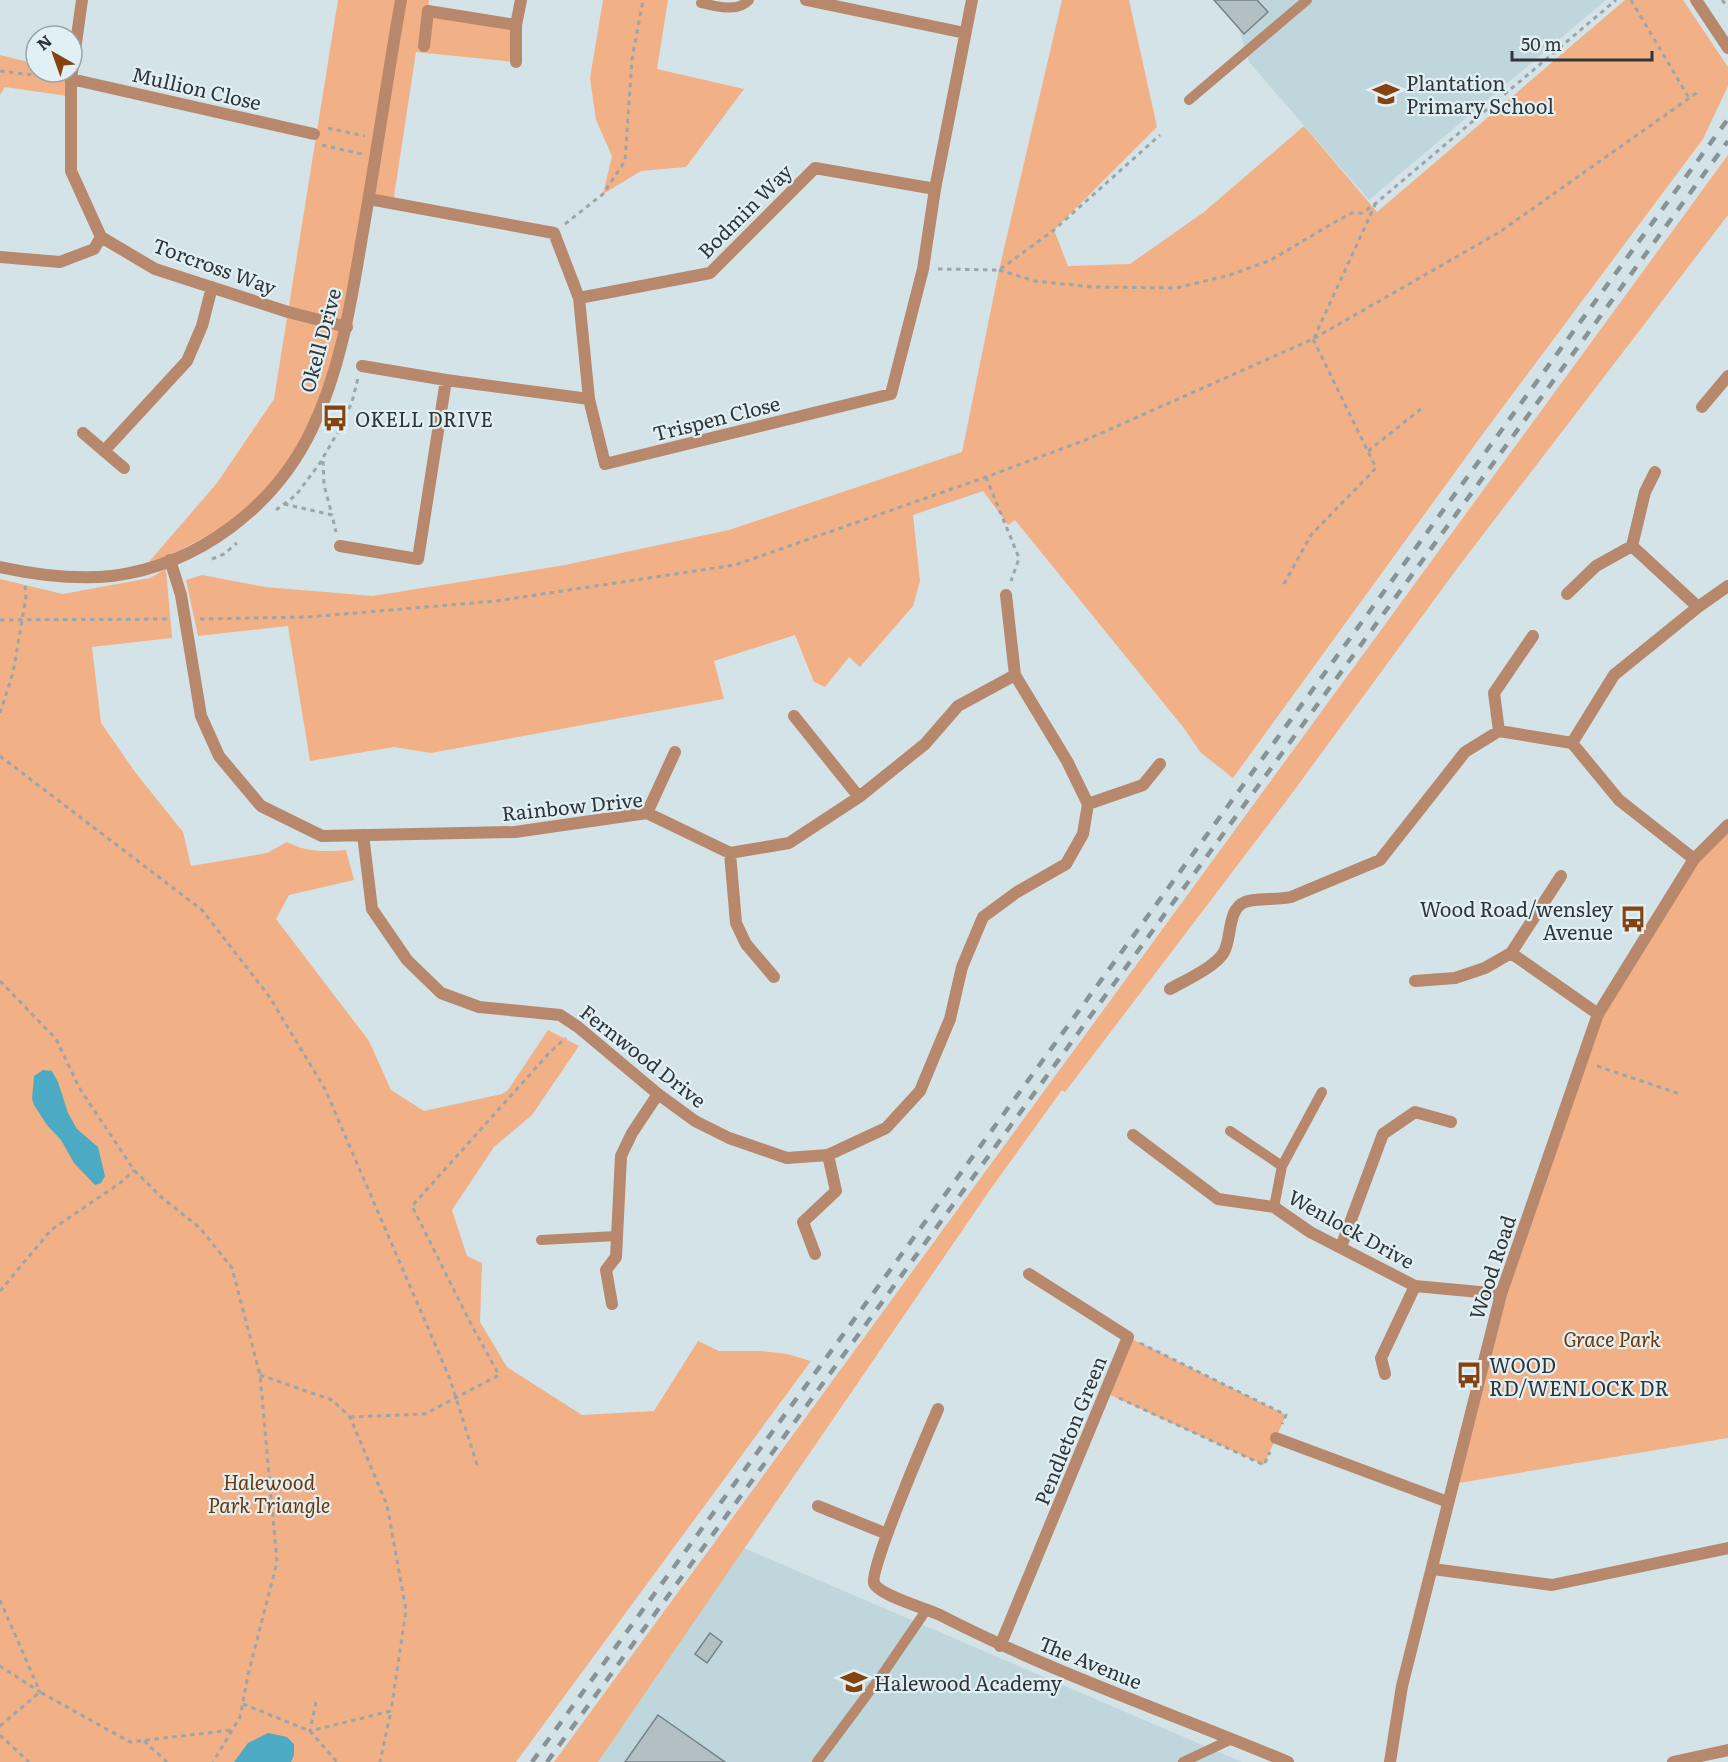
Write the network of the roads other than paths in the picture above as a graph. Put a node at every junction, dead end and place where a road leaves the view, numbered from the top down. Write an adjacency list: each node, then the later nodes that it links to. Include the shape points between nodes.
1 (82, 0): 10 (street)
2 (401, 0): 21 (street, Okell Drive)
3 (521, 0): 11 (street)
4 (749, 0): 9 (lane, via 735,8)
5 (806, 0): 12 (street)
6 (972, 0): 12 (street, Trispen Close)
7 (1307, 0): 18 (lane)
8 (1696, 0): 14 (street)
9 (701, 3)
10 (79, 24)
11 (516, 25): 13 (street, via 428,11); 15 (street)
12 (965, 33): 20 (street, Trispen Close)
13 (424, 46)
14 (1728, 48)
15 (516, 62)
16 (84, 82): 19 (street, Mullion Close)
17 (71, 84): 22 (street, via 71,171)
18 (1189, 100)
19 (314, 134)
20 (935, 189): 25 (street, Bodmin Way, via 815,168 710,273); 30 (street, Trispen Close, via 923,269 891,394 605,464)
21 (369, 199): 25 (street, Trispen Close, via 554,233); 26 (street, Okell Drive)
22 (101, 237): 23 (street, via 94,249 60,262); 24 (street, Torcross Way, via 155,269)
23 (0, 257)
24 (212, 287): 26 (street, Torcross Way); 33 (street, via 187,362)
25 (579, 298): 30 (street, Trispen Close)
26 (347, 327): 38 (street, Okell Drive, via 327,394 286,472 247,515 222,535)
27 (362, 366): 29 (street)
28 (1728, 376): 31 (street)
29 (446, 380): 30 (street); 36 (street, via 418,559)
30 (589, 399)
31 (1702, 407)
32 (83, 433): 33 (street)
33 (104, 451): 34 (street)
34 (124, 468)
35 (1655, 472): 37 (street, via 1645,492)
36 (340, 546)
37 (1632, 546): 41 (street, via 1596,566); 43 (street)
38 (170, 560): 39 (street, Okell Drive, via 113,576 54,576); 55 (street, Rainbow Drive, via 181,595 201,716 219,756 261,806 322,836)
39 (0, 567)
40 (1728, 586): 43 (street)
41 (1568, 594)
42 (1006, 595): 45 (street)
43 (1698, 607): 48 (street, via 1614,675)
44 (1533, 636): 47 (street, via 1494,693)
45 (1015, 675): 51 (street, via 958,706 925,744); 52 (street)
46 (794, 716): 51 (street)
47 (1499, 731): 48 (street); 62 (street, via 1465,752 1380,860 1291,897 1243,902 1235,912 1224,953)
48 (1572, 742): 57 (street, via 1619,800)
49 (675, 752): 53 (street)
50 (1160, 764): 52 (street, via 1143,785)
51 (859, 797): 56 (street, via 789,843)
52 (1088, 804): 69 (street, Fernwood Drive, via 1083,834 1066,864 983,916 962,967 950,1019 920,1091 886,1128)
53 (647, 813): 55 (street, Rainbow Drive, via 515,832); 56 (street, Rainbow Drive)
54 (1728, 825): 57 (street, Wood Road)
55 (363, 835): 65 (street, Fernwood Drive, via 372,909 407,960 441,993 479,1007 560,1016 579,1027)
56 (730, 853): 60 (street, via 736,923 746,944)
57 (1694, 859): 63 (street, Wood Road)
58 (1561, 876): 59 (street)
59 (1512, 953): 61 (street, via 1455,978); 63 (street)
60 (774, 977)
61 (1415, 981)
62 (1170, 989)
63 (1598, 1014): 78 (street, Wood Road)
64 (1322, 1092): 70 (lane)
65 (658, 1094): 69 (street, Fernwood Drive, via 695,1121 729,1138 787,1158); 72 (street, via 621,1156)
66 (1451, 1122): 74 (street, via 1415,1112 1383,1134)
67 (1230, 1131): 70 (lane)
68 (1133, 1135): 71 (street, Wenlock Drive, via 1218,1199)
69 (828, 1155): 75 (street, via 836,1191 803,1222)
70 (1282, 1166): 71 (lane)
71 (1274, 1206): 74 (street, Wenlock Drive, via 1310,1232)
72 (616, 1236): 73 (lane); 79 (street, via 616,1257 606,1270)
73 (541, 1240)
74 (1341, 1247): 77 (street, Wenlock Drive)
75 (815, 1254)
76 (1029, 1274): 89 (street, Pendleton Green, via 1128,1337)
77 (1415, 1286): 78 (street, Wenlock Drive); 80 (street, via 1381,1358)
78 (1501, 1294): 83 (street, Wood Road)
79 (612, 1304)
80 (1385, 1374)
81 (938, 1410): 85 (street)
82 (1276, 1438): 83 (street)
83 (1448, 1502): 87 (street, Wood Road)
84 (818, 1506): 85 (street)
85 (887, 1534): 88 (street, The Avenue, via 874,1583 881,1592)
86 (1728, 1548): 87 (street, via 1552,1585)
87 (1433, 1569): 95 (street, Wood Road, via 1402,1686)
88 (927, 1609): 89 (street, The Avenue); 92 (lane)
89 (1000, 1646): 90 (street, The Avenue)
90 (1232, 1739): 93 (lane); 94 (street, The Avenue)
91 (1728, 1750): 96 (street)
92 (818, 1762)
93 (1183, 1762)
94 (1288, 1762)
95 (1390, 1762)
96 (1673, 1762)

